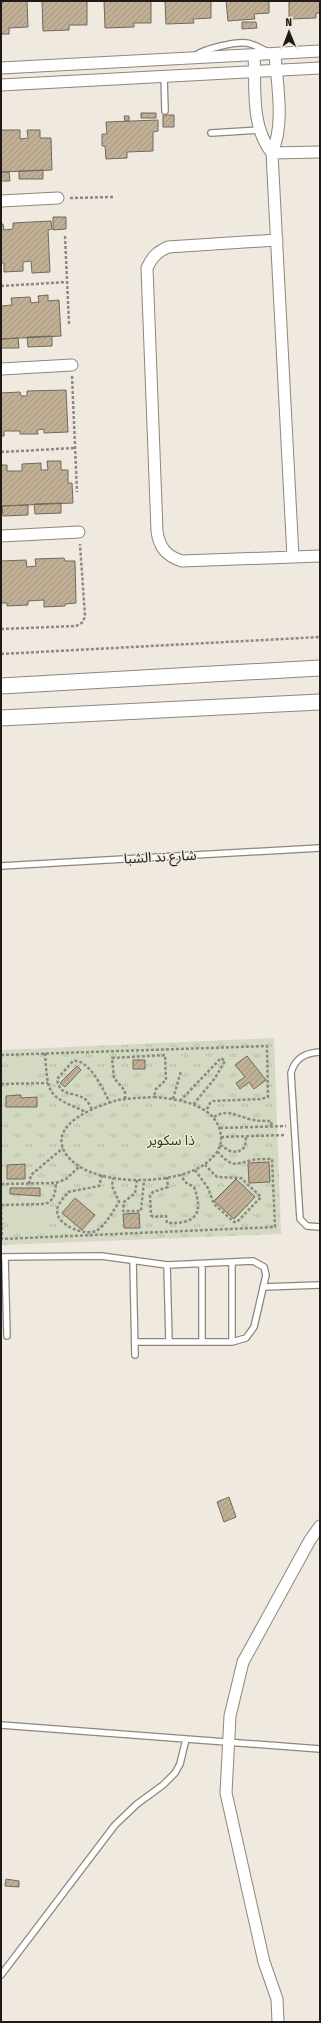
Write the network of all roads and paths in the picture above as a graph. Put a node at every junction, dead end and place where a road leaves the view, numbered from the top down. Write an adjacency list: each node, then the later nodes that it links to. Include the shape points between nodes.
1 (320, 51): 2 (street)
2 (275, 54): 3 (street); 4 (lane, via 241,42 206,50); 7 (street)
3 (254, 55): 4 (street); 8 (street)
4 (191, 58): 5 (street)
5 (1, 68)
6 (320, 68): 7 (street)
7 (276, 70): 8 (street); 15 (street, via 279,128)
8 (255, 72): 9 (street); 12 (street)
9 (164, 76): 10 (street); 11 (lane)
10 (1, 85)
11 (165, 111)
12 (259, 130): 13 (lane); 15 (street)
13 (211, 133)
14 (320, 152): 15 (street)
15 (272, 153): 20 (street)
16 (113, 197): 17 (path)
17 (58, 198): 18 (street)
18 (1, 201)
19 (65, 236): 21 (path)
20 (277, 240): 32 (street); 32 (street, via 168,247 158,251 147,268 157,531 164,551 182,562)
21 (67, 282): 22 (path); 23 (path)
22 (1, 286)
23 (69, 324)
24 (72, 365): 25 (street); 26 (path)
25 (1, 369)
26 (75, 448): 27 (path); 28 (path)
27 (1, 452)
28 (77, 492)
29 (79, 532): 30 (street); 33 (path, via 85,616 83,622 76,626)
30 (1, 536)
31 (320, 556): 32 (street)
32 (293, 558)
33 (1, 629)
34 (320, 637): 35 (path)
35 (1, 654)
36 (320, 668): 37 (main road)
37 (1, 686)
38 (320, 702): 39 (main road)
39 (1, 718)
40 (320, 848): 41 (lane, شارع ند الشبا)
41 (1, 866)
42 (320, 1052): 58 (lane, via 305,1054 293,1065 291,1073)
43 (45, 1053): 44 (path); 46 (path); 55 (path, via 267,1046 268,1097 213,1101)
44 (1, 1055)
45 (181, 1071): 50 (path)
46 (48, 1082): 47 (path); 56 (path, via 55,1098)
47 (1, 1084)
48 (154, 1097): 49 (path); 49 (path, via 156,1089 166,1080 165,1055 112,1058 114,1078 125,1091); 50 (path)
49 (125, 1099): 52 (path)
50 (173, 1099): 51 (path)
51 (180, 1101): 53 (path); 53 (path, via 221,1058 225,1061 215,1078)
52 (110, 1103): 54 (path); 54 (path, via 92,1072 77,1060 73,1061 57,1079 58,1083 66,1093 86,1100)
53 (193, 1105): 55 (path)
54 (92, 1110): 56 (path)
55 (206, 1111): 57 (path)
56 (86, 1112): 65 (path, via 76,1117 65,1130)
57 (214, 1117): 59 (path, via 229,1112 253,1120 271,1122); 60 (path)
58 (294, 1125): 59 (path); 80 (lane, via 300,1219 307,1226)
59 (272, 1127): 60 (path)
60 (220, 1128): 63 (path)
61 (285, 1135): 62 (path)
62 (246, 1136): 63 (path); 64 (path, via 245,1147 238,1152)
63 (221, 1137): 64 (path)
64 (220, 1145): 66 (path)
65 (63, 1148): 68 (path, via 66,1155); 78 (path, via 31,1174)
66 (218, 1152): 67 (path); 79 (path, via 234,1164 272,1159 275,1227 2,1239)
67 (204, 1164): 69 (path); 69 (path, via 216,1177 241,1178 261,1197 237,1222 214,1204 208,1188)
68 (80, 1166): 70 (path); 76 (path, via 66,1179)
69 (195, 1170): 71 (path)
70 (102, 1175): 73 (path); 73 (path, via 100,1186 68,1192 58,1206 59,1216 71,1229 92,1232 102,1225 119,1202 112,1186)
71 (181, 1175): 72 (path); 72 (path, via 185,1182 194,1187 198,1208 196,1215 186,1222 167,1223 166,1216 151,1215 150,1195 168,1187)
72 (167, 1177): 75 (path)
73 (114, 1178): 74 (path)
74 (137, 1180): 75 (path); 75 (path, via 135,1193 124,1202 123,1211 141,1211)
75 (144, 1180)
76 (56, 1183): 78 (path); 79 (path, via 55,1193 50,1202)
77 (1, 1184): 78 (path)
78 (29, 1184)
79 (1, 1206)
80 (320, 1227)
81 (3, 1257): 82 (lane, via 101,1256); 88 (lane)
82 (133, 1260): 85 (lane); 89 (lane)
83 (232, 1262): 84 (lane); 87 (lane, via 253,1261 261,1264 266,1275); 92 (lane)
84 (202, 1264): 85 (lane); 91 (lane)
85 (168, 1265): 90 (lane)
86 (320, 1286): 87 (lane)
87 (263, 1287): 92 (lane, via 252,1331 246,1338)
88 (7, 1336)
89 (135, 1342): 90 (lane); 93 (lane)
90 (169, 1342): 91 (lane)
91 (202, 1342): 92 (lane)
92 (232, 1342)
93 (135, 1355)
94 (320, 1526): 97 (street, via 243,1662 230,1716)
95 (1, 1725): 96 (lane)
96 (186, 1739): 97 (lane); 99 (lane, via 175,1773 110,1830)
97 (228, 1742): 98 (lane); 100 (street, via 226,1793 264,1962 277,2000)
98 (320, 1749)
99 (1, 1975)
100 (278, 2022)

